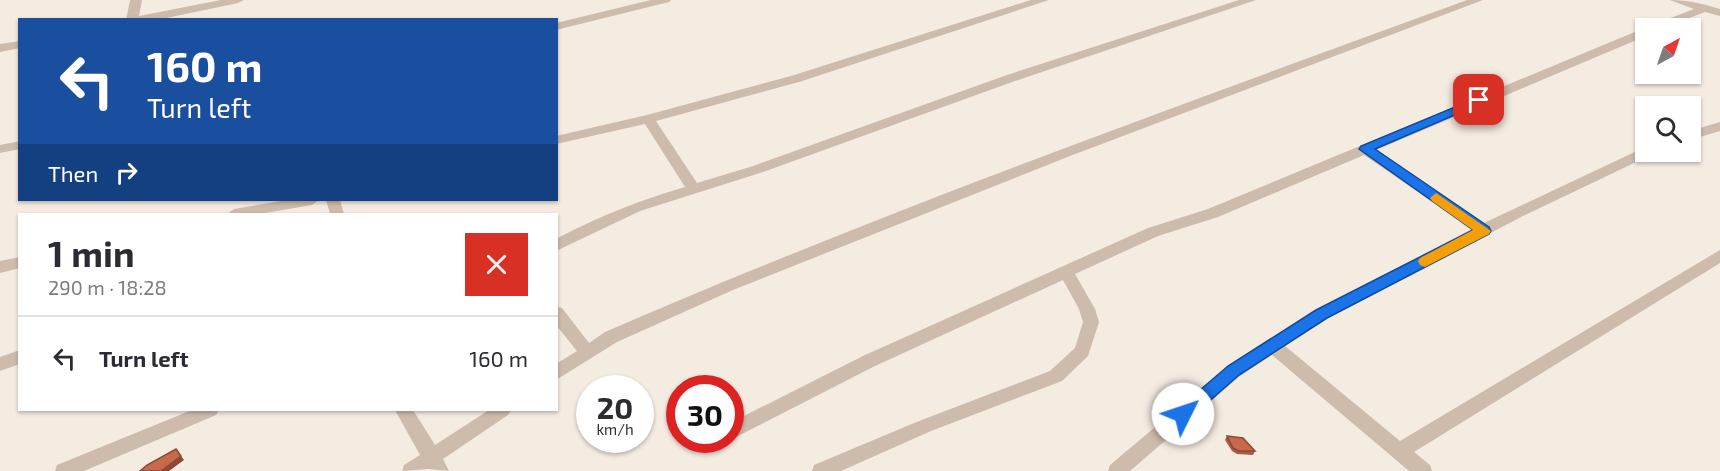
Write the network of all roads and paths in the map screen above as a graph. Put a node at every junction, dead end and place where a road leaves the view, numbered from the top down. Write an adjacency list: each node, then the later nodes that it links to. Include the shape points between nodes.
1 (136, 0): 10 (street)
2 (238, 0): 11 (street)
3 (665, 0): 13 (street)
4 (1043, 0): 17 (street, via 795,79)
5 (1250, 0): 25 (street, via 1011,78)
6 (1477, 0): 36 (street, via 957,195 669,310)
7 (1676, 0): 8 (street)
8 (1706, 8): 9 (street); 12 (street)
9 (1720, 14)
10 (132, 18)
11 (147, 18)
12 (1680, 18)
13 (558, 27)
14 (1635, 37): 23 (street)
15 (18, 44): 16 (street)
16 (0, 48)
17 (648, 119): 20 (street); 25 (street)
18 (1720, 126): 19 (street)
19 (1701, 132)
20 (558, 140)
21 (18, 145): 22 (street)
22 (0, 149)
23 (1365, 149): 28 (street); 33 (street, via 1213,213 1153,232)
24 (1635, 157): 28 (street)
25 (694, 190): 29 (street, via 635,207)
26 (306, 201): 27 (street)
27 (240, 213)
28 (1484, 231): 35 (street, via 1322,314)
29 (558, 245)
30 (1720, 256): 44 (street, via 1572,348 1495,389)
31 (18, 262): 32 (street)
32 (0, 267)
33 (1066, 272): 43 (street, via 869,361); 48 (street, via 1090,322 1082,351 1056,376)
34 (558, 315): 36 (street)
35 (1273, 346): 44 (street); 49 (street, via 1234,371)
36 (587, 351): 39 (street)
37 (18, 358): 38 (street)
38 (0, 364)
39 (558, 371)
40 (208, 411): 46 (street)
41 (405, 411): 45 (street)
42 (500, 411): 45 (street, via 459,437)
43 (744, 425)
44 (1400, 451): 50 (street)
45 (436, 465): 47 (street)
46 (64, 471)
47 (411, 471)
48 (821, 471)
49 (1117, 471)
50 (1423, 471)

